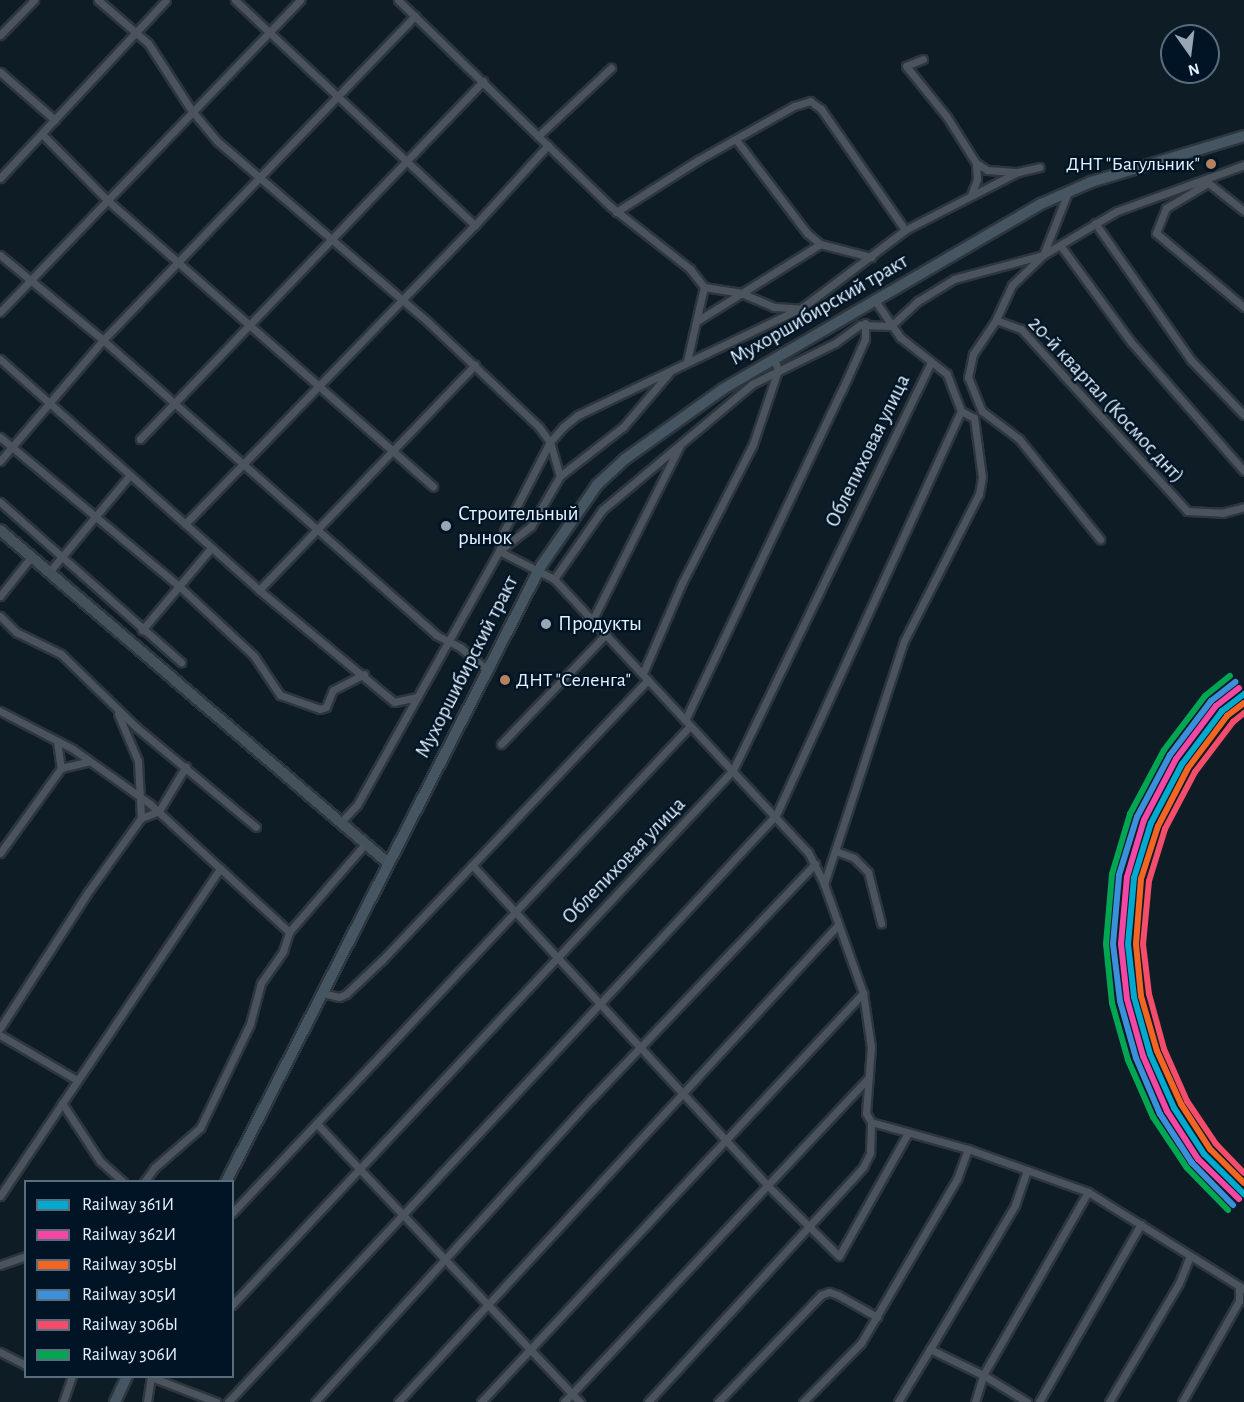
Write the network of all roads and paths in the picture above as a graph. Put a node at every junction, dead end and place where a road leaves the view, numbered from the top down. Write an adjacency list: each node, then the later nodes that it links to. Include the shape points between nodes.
1 (34, 0): 10 (street)
2 (98, 0): 8 (street)
3 (166, 0): 8 (street)
4 (235, 0): 9 (street)
5 (300, 0): 9 (street)
6 (398, 0): 7 (street)
7 (414, 16): 14 (street); 15 (street)
8 (136, 31): 16 (street); 17 (street)
9 (268, 31): 15 (street); 16 (street)
10 (0, 35)
11 (923, 60): 24 (street, via 906,66 947,117)
12 (611, 68): 19 (street)
13 (0, 72): 17 (street)
14 (483, 81): 19 (street); 23 (street)
15 (338, 95): 23 (street); 29 (street)
16 (192, 111): 29 (street); 33 (street)
17 (55, 120): 18 (street)
18 (42, 134): 28 (street); 33 (street)
19 (538, 136): 22 (street)
20 (1244, 136): 31 (main road, Мухоршибирский тракт)
21 (737, 141): 35 (street); 38 (street, via 794,106 810,101 827,118); 40 (street, via 807,233)
22 (548, 145): 35 (street); 37 (street)
23 (406, 158): 37 (street); 39 (street)
24 (976, 163): 27 (street, via 987,170); 32 (street, via 977,178)
25 (1244, 165): 30 (street)
26 (1039, 167): 27 (street)
27 (1018, 172): 32 (street)
28 (0, 178)
29 (257, 178): 39 (street); 45 (street)
30 (1206, 181): 34 (street); 36 (street, via 1132,204); 52 (street, via 1166,208 1156,233)
31 (1069, 190): 43 (street); 49 (main road, Мухоршибирский тракт)
32 (971, 195): 38 (street)
33 (107, 200): 45 (street); 46 (street)
34 (1244, 211)
35 (616, 212): 47 (street, via 690,268)
36 (1095, 223): 41 (street); 72 (street, via 1191,360)
37 (476, 225): 50 (street)
38 (905, 230): 44 (street)
39 (331, 239): 50 (street); 57 (street)
40 (820, 244): 44 (street); 48 (street)
41 (1060, 245): 43 (street); 82 (street, via 1131,342)
42 (0, 255): 46 (street)
43 (1043, 255): 54 (street, via 1012,285); 58 (street, via 954,279 918,301)
44 (871, 257): 51 (street)
45 (178, 262): 57 (street); 59 (street)
46 (29, 282): 53 (street); 59 (street)
47 (704, 287): 48 (street); 55 (street)
48 (741, 292): 51 (street, via 774,307); 55 (street)
49 (873, 299): 58 (street); 60 (main road, Мухоршибирский тракт)
50 (403, 300): 64 (street); 67 (street)
51 (803, 307): 62 (street)
52 (1244, 307)
53 (0, 312)
54 (996, 320): 71 (street, via 968,364 968,377); 87 (street, 20-й квартал (Космос днт), via 1021,329 1187,511 1222,513)
55 (697, 321): 62 (street)
56 (865, 323): 58 (street); 65 (street); 116 (street, via 865,339)
57 (251, 325): 67 (street); 68 (street)
58 (891, 326): 63 (street)
59 (103, 340): 68 (street); 69 (street)
60 (774, 358): 65 (street); 98 (main road, Мухоршибирский тракт, via 723,388 625,459 597,485)
61 (0, 360): 69 (street)
62 (687, 361): 66 (street)
63 (930, 364): 70 (street, via 947,374); 122 (street, Облепиховая улица)
64 (475, 365): 76 (street); 79 (street)
65 (778, 370): 77 (street, via 752,384); 110 (street, via 753,444 682,583)
66 (671, 372): 76 (street, via 578,415); 84 (street, via 623,426)
67 (320, 385): 79 (street); 81 (street)
68 (173, 402): 75 (street); 81 (street)
69 (51, 403): 78 (street); 83 (street)
70 (961, 411): 73 (street); 125 (street)
71 (982, 411): 73 (street); 92 (street, via 1019,439)
72 (1244, 415)
73 (974, 418): 130 (street, via 982,470 979,494 904,641)
74 (0, 437): 78 (street)
75 (140, 439)
76 (550, 442): 84 (street); 94 (street, via 504,531)
77 (681, 442): 99 (street, via 602,510); 104 (street)
78 (12, 447): 80 (street); 88 (street)
79 (392, 449): 85 (street); 90 (street)
80 (0, 461)
81 (243, 464): 89 (street); 90 (street)
82 (1244, 471)
83 (130, 475): 88 (street); 89 (street)
84 (560, 476): 94 (street, via 531,526)
85 (433, 486)
86 (0, 502): 96 (street)
87 (1244, 507)
88 (93, 518): 96 (street); 100 (street)
89 (185, 524): 93 (street)
90 (316, 528): 101 (street); 107 (street)
91 (0, 530): 95 (street)
92 (1100, 538)
93 (211, 548): 100 (street); 101 (street)
94 (499, 551): 98 (street); 107 (street)
95 (31, 557): 97 (street); 102 (street)
96 (60, 558): 97 (street); 105 (street)
97 (50, 571): 127 (street)
98 (538, 571): 99 (street); 109 (main road, Мухоршибирский тракт)
99 (554, 579): 104 (street)
100 (179, 586): 105 (street); 111 (street, via 254,656 280,695 296,703 326,707 333,690)
101 (259, 590): 111 (street)
102 (0, 596)
103 (0, 616): 114 (street, via 16,632 61,654)
104 (592, 621): 106 (street)
105 (142, 630): 108 (street)
106 (605, 635): 110 (street); 118 (street)
107 (446, 640): 109 (street); 113 (street)
108 (181, 663)
109 (487, 670): 132 (main road, Мухоршибирский тракт)
110 (643, 673): 112 (street)
111 (364, 675): 113 (street, via 394,702)
112 (648, 680): 116 (street); 134 (street)
113 (417, 698): 127 (street, via 357,805)
114 (110, 702): 120 (street); 123 (street, via 134,743)
115 (0, 711): 117 (street)
116 (688, 723): 122 (street); 137 (street)
117 (57, 741): 119 (street); 121 (street)
118 (501, 744)
119 (88, 762): 121 (street); 123 (street)
120 (186, 766): 124 (street); 128 (street)
121 (61, 768): 131 (street)
122 (733, 770): 125 (street); 141 (street, Облепиховая улица)
123 (141, 797): 124 (street); 126 (street)
124 (159, 811): 126 (street); 135 (street)
125 (776, 815): 133 (street); 144 (street)
126 (141, 818): 145 (street)
127 (341, 822): 129 (street)
128 (255, 827)
129 (365, 844): 132 (street); 140 (street)
130 (836, 851): 136 (street); 138 (street, via 854,858 868,872)
131 (0, 853)
132 (388, 863): 142 (main road, Мухоршибирский тракт)
133 (815, 864): 136 (street); 147 (street)
134 (472, 865): 137 (street); 142 (street, via 345,994 339,997)
135 (219, 868): 140 (street); 149 (street)
136 (824, 884): 139 (street)
137 (515, 910): 141 (street); 153 (street)
138 (881, 923)
139 (838, 925): 143 (street); 150 (street)
140 (289, 932): 160 (street, via 283,951 261,983 250,1024 200,1128 154,1167)
141 (556, 956): 144 (street); 157 (street, Облепиховая улица)
142 (322, 993): 161 (main road, Мухоршибирский тракт)
143 (863, 993): 148 (street, via 871,1047); 155 (street)
144 (598, 1002): 147 (street); 166 (street)
145 (0, 1028)
146 (0, 1035): 149 (street)
147 (640, 1048): 150 (street); 171 (street)
148 (868, 1078): 152 (street, via 866,1113); 162 (street)
149 (77, 1080): 151 (street)
150 (683, 1091): 155 (street); 175 (street)
151 (62, 1103): 159 (street, via 100,1161); 164 (street)
152 (871, 1122): 154 (street); 168 (street, via 870,1153 864,1167)
153 (317, 1124): 157 (street); 165 (street)
154 (908, 1135): 156 (street); 168 (street, via 839,1256)
155 (726, 1140): 162 (street); 178 (street)
156 (968, 1149): 158 (street); 176 (street, via 957,1179)
157 (359, 1168): 166 (street); 174 (street, Облепиховая улица)
158 (1027, 1171): 163 (street); 177 (street, via 1015,1205)
159 (121, 1180)
160 (145, 1180)
161 (227, 1180)
162 (767, 1185): 168 (street); 187 (street)
163 (1088, 1192): 167 (street); 181 (street)
164 (0, 1196)
165 (234, 1211)
166 (402, 1213): 171 (street); 193 (street)
167 (1141, 1224): 169 (street); 205 (street)
168 (809, 1227): 199 (street)
169 (1190, 1256): 173 (street); 206 (street, via 1162,1314)
170 (24, 1257): 172 (street)
171 (447, 1262): 175 (street); 194 (street)
172 (0, 1266)
173 (1242, 1287): 207 (street, via 1239,1301)
174 (234, 1303)
175 (487, 1305): 178 (street); 195 (street)
176 (877, 1317): 200 (street, via 838,1295 821,1295); 201 (street, via 861,1343)
177 (930, 1349): 181 (street); 202 (street)
178 (530, 1351): 187 (street); 196 (street)
179 (0, 1352): 180 (street)
180 (24, 1364)
181 (983, 1375): 203 (street); 204 (street)
182 (72, 1378): 188 (street)
183 (127, 1378): 189 (main road)
184 (151, 1378): 190 (street)
185 (165, 1379): 186 (street)
186 (187, 1392): 191 (street); 192 (street)
187 (572, 1393): 197 (street); 198 (street)
188 (63, 1402)
189 (115, 1402)
190 (147, 1402)
191 (182, 1402)
192 (216, 1402)
193 (228, 1402)
194 (315, 1402)
195 (398, 1402)
196 (481, 1402)
197 (564, 1402)
198 (580, 1402)
199 (648, 1402)
200 (718, 1402)
201 (803, 1402)
202 (898, 1402)
203 (975, 1402)
204 (1027, 1402)
205 (1039, 1402)
206 (1109, 1402)
207 (1182, 1402)

